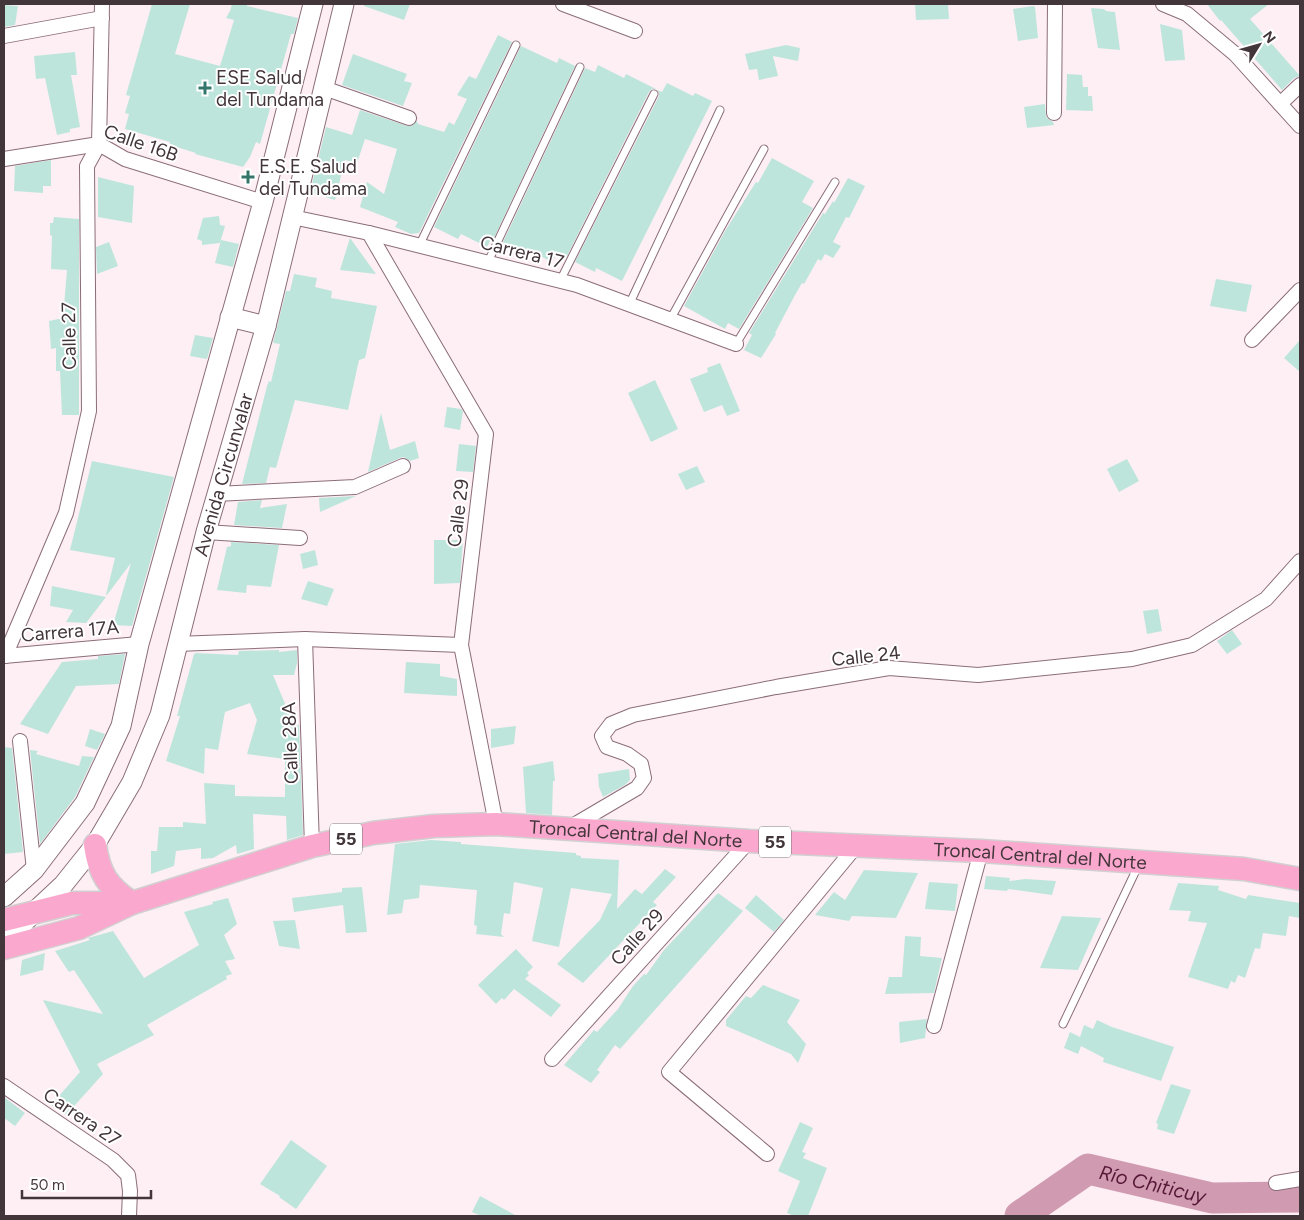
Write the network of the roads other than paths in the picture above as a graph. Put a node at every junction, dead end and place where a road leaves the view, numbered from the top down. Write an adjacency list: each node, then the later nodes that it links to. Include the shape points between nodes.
1 (102, 4): 7 (street, Calle 27)
2 (313, 4): 24 (main road, Avenida Circunvalar)
3 (344, 4): 13 (main road, Avenida Circunvalar)
4 (563, 4): 8 (street)
5 (1055, 4): 17 (street)
6 (1163, 4): 15 (street, via 1187,14 1235,54)
7 (102, 18): 9 (street); 20 (street, Calle 27)
8 (635, 31)
9 (4, 36)
10 (516, 45): 27 (lane)
11 (580, 67): 28 (lane)
12 (1300, 85): 15 (street)
13 (324, 88): 18 (street); 25 (main road, Avenida Circunvalar)
14 (654, 94): 29 (lane)
15 (1280, 104): 19 (street)
16 (720, 110): 31 (lane)
17 (1054, 113)
18 (408, 118)
19 (1300, 126)
20 (98, 144): 22 (street, Calle 16B); 24 (street, Calle 16B, via 125,159); 46 (street, Calle 27, via 87,166 89,411 66,513)
21 (764, 149): 33 (lane)
22 (4, 159)
23 (835, 182): 36 (lane)
24 (263, 202): 32 (main road, Avenida Circunvalar)
25 (292, 217): 26 (street, Carrera 17); 34 (main road, Avenida Circunvalar)
26 (369, 233): 27 (street, Carrera 17); 45 (street, Calle 29, via 486,434)
27 (419, 246): 28 (street, Carrera 17)
28 (487, 264): 29 (street, Carrera 17)
29 (560, 281): 31 (street, Carrera 17)
30 (1300, 290): 35 (street)
31 (630, 304): 33 (street, Carrera 17)
32 (230, 317): 34 (main road); 43 (main road, Avenida Circunvalar)
33 (670, 320): 36 (street, Carrera 17)
34 (266, 326): 38 (main road, Avenida Circunvalar)
35 (1252, 340)
36 (736, 344)
37 (403, 466): 38 (street, via 355,487)
38 (216, 494): 39 (main road, Avenida Circunvalar)
39 (206, 532): 40 (street); 44 (main road, Avenida Circunvalar)
40 (300, 538)
41 (1300, 561): 49 (street, Calle 24, via 1266,599 1192,645 1132,659 978,675 889,668 633,715 611,724 602,736 606,747 627,754 641,764 644,778 637,788)
42 (305, 639): 44 (street); 45 (street); 53 (street, Calle 28A)
43 (139, 644): 46 (street, Carrera 17A); 56 (main road, Avenida Circunvalar, via 121,726 86,803)
44 (176, 644): 51 (main road, Avenida Circunvalar, via 160,715 132,782)
45 (461, 645): 48 (street, Calle 29)
46 (4, 656)
47 (20, 741): 56 (street)
48 (496, 824): 49 (highway, Troncal Central del Norte / 55); 53 (highway, Troncal Central del Norte / 55, via 382,832)
49 (568, 829): 50 (highway, Troncal Central del Norte / 55)
50 (749, 841): 52 (highway, Troncal Central del Norte / 55); 66 (street, Calle 29)
51 (95, 845): 59 (highway, via 105,879); 60 (main road, Avenida Circunvalar, via 63,885)
52 (856, 845): 54 (highway, Troncal Central del Norte / 55); 68 (street, via 669,1072)
53 (312, 846): 59 (highway, Troncal Central del Norte / 55)
54 (981, 850): 55 (highway, Troncal Central del Norte / 55); 65 (street)
55 (1140, 862): 57 (highway, Troncal Central del Norte / 55, via 1244,869); 64 (lane)
56 (34, 870): 58 (main road, Avenida Circunvalar)
57 (1300, 879)
58 (4, 897)
59 (132, 903): 60 (highway, Avenida Circunvalar / 55, via 72,902); 63 (highway, 55, via 79,928)
60 (33, 913): 61 (highway, Avenida Circunvalar / 55); 62 (main road, Avenida Circunvalar)
61 (4, 920)
62 (4, 944)
63 (4, 948)
64 (1063, 1024)
65 (934, 1026)
66 (552, 1059)
67 (4, 1086): 71 (street, Carrera 27, via 113,1160 128,1175)
68 (767, 1154)
69 (1300, 1179): 70 (street)
70 (1276, 1183)
71 (129, 1216)

